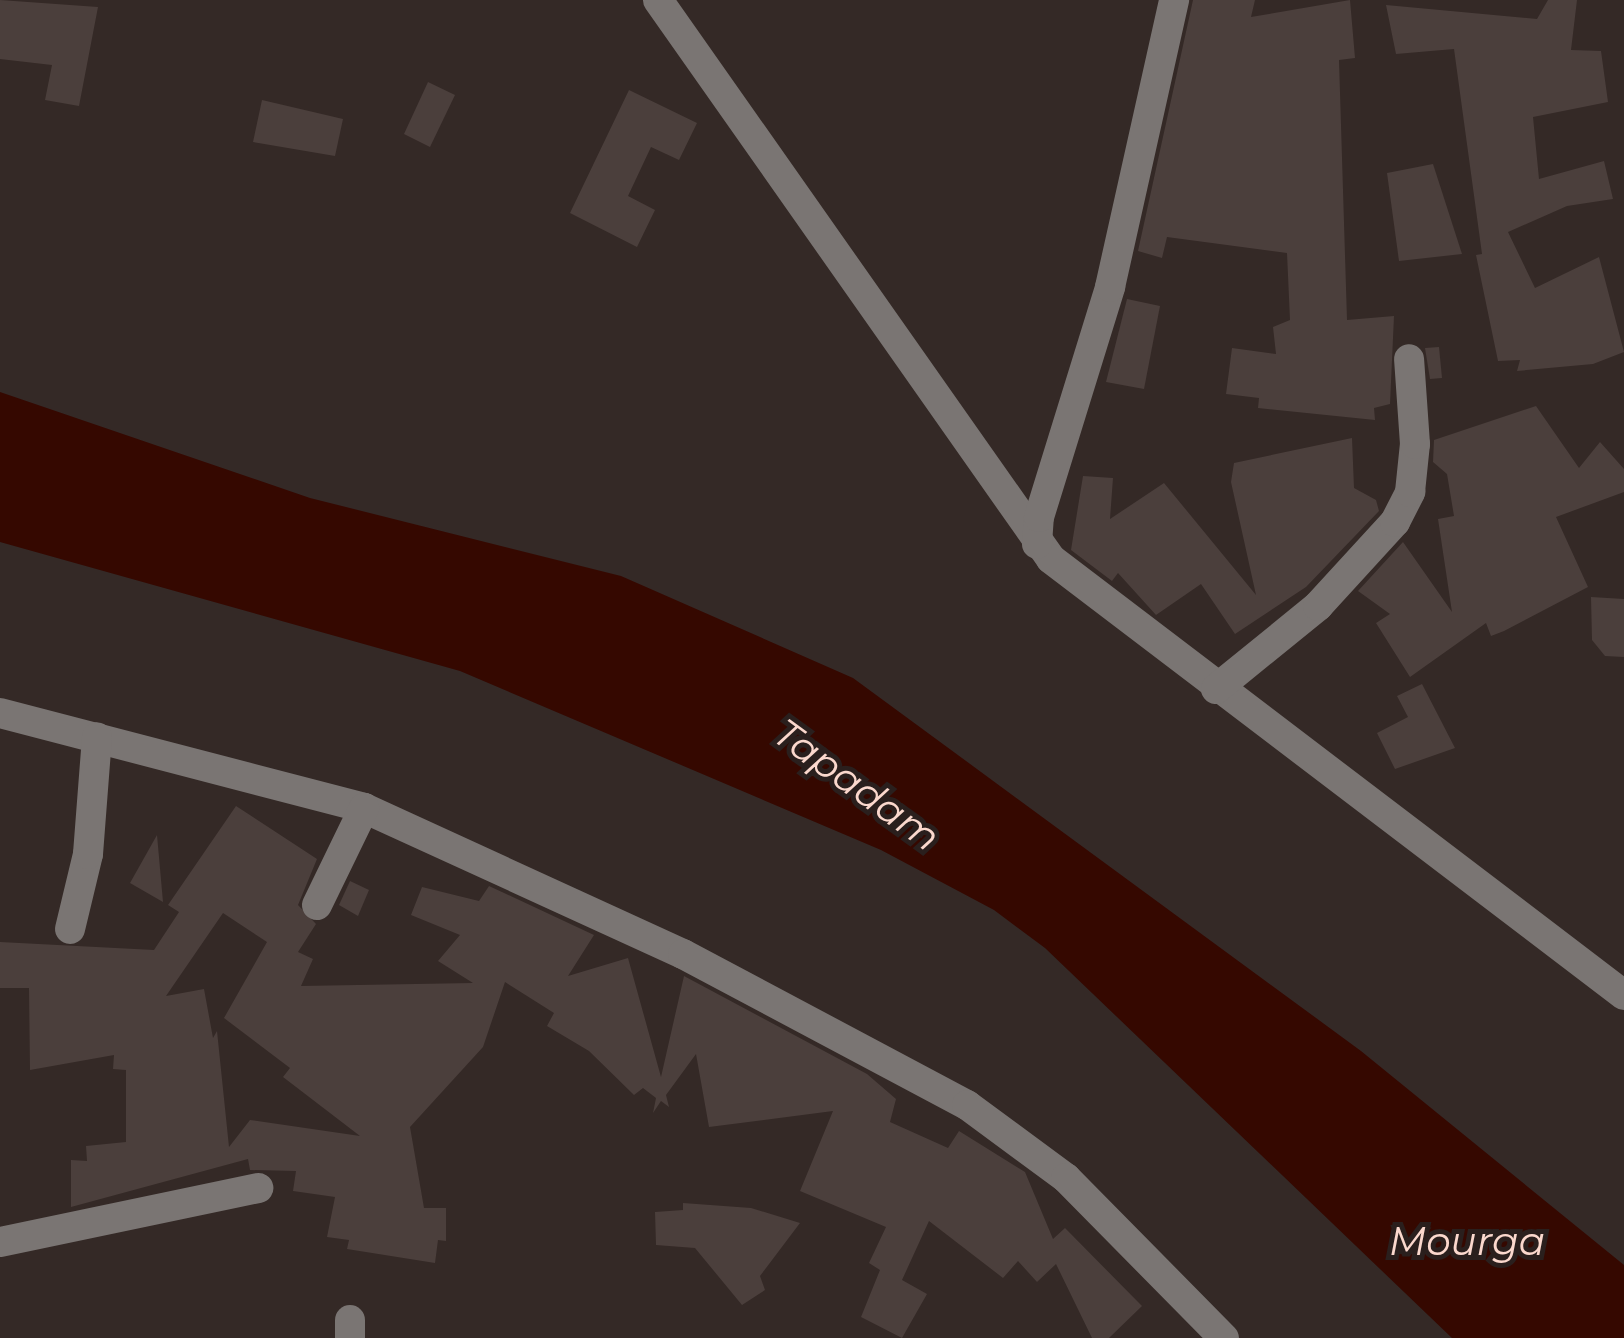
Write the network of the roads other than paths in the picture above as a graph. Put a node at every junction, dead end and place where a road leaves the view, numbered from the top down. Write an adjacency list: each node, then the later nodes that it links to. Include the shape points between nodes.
1 (658, 0): 4 (street)
2 (1174, 0): 4 (street, via 1110,286)
3 (1409, 359): 5 (street, via 1411,492 1395,522 1318,606)
4 (1037, 544): 5 (street)
5 (1216, 689): 11 (street)
6 (0, 712): 7 (street)
7 (97, 737): 8 (street); 10 (street, via 88,854)
8 (364, 808): 9 (street); 14 (street, via 683,954 967,1105 1066,1178)
9 (317, 905)
10 (70, 929)
11 (1624, 995)
12 (258, 1188): 13 (street)
13 (0, 1241)
14 (1224, 1338)

